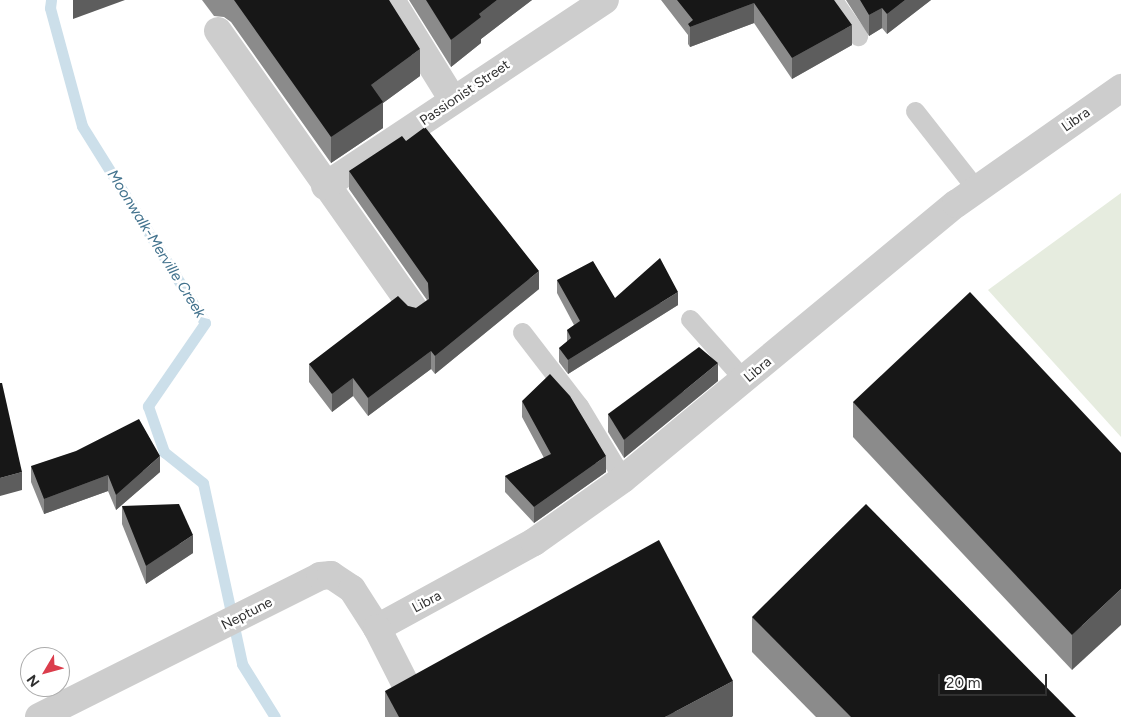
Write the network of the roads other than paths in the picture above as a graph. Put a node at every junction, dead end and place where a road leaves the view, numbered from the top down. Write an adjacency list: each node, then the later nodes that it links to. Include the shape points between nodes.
1 (391, 0): 7 (street)
2 (833, 0): 5 (lane)
3 (590, 4): 7 (street, Passionist Street)
4 (218, 31): 9 (street)
5 (858, 36)
6 (1121, 88): 10 (street, Libra)
7 (453, 100): 9 (street, Passionist Street)
8 (915, 111): 10 (lane)
9 (325, 186): 11 (street)
10 (977, 190): 14 (street, Libra)
11 (414, 310)
12 (690, 319): 14 (lane)
13 (522, 332): 15 (lane, via 579,406)
14 (745, 381): 15 (street, Libra)
15 (623, 479): 16 (street, Libra, via 534,542)
16 (378, 628): 17 (street, Neptune); 18 (street, Neptune, via 352,588 331,575 320,576 252,613)
17 (407, 687)
18 (39, 717)

